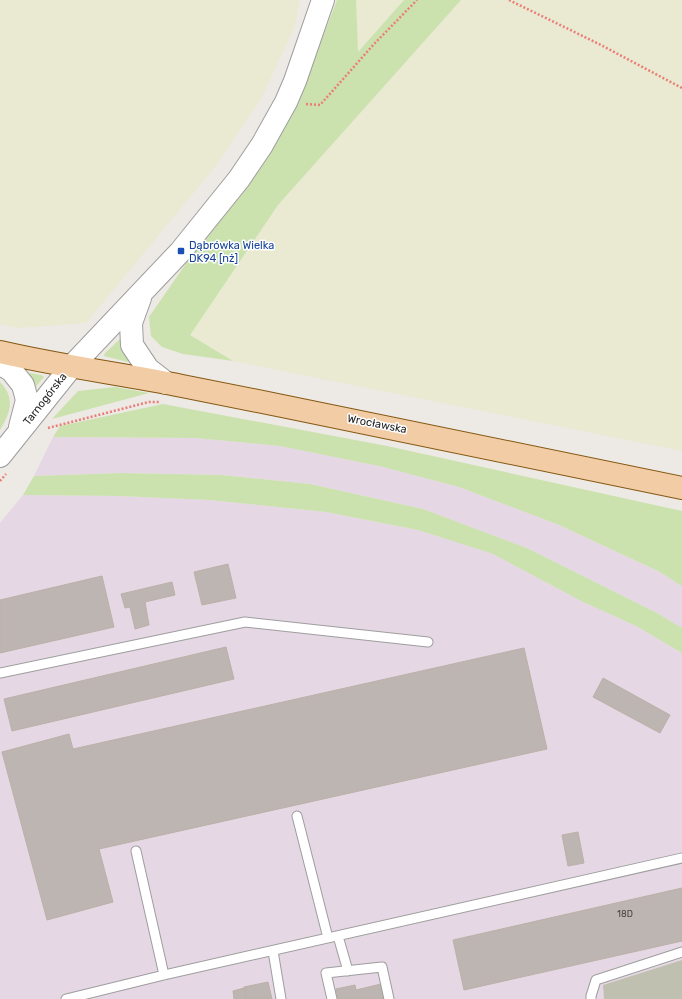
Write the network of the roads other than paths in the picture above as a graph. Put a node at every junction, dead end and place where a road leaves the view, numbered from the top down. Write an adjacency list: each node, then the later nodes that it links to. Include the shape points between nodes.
1 (323, 0): 2 (street, Tarnogórska, via 295,81 262,145 239,179 181,251)
2 (141, 295): 5 (street, Tarnogórska); 6 (street, via 131,323 132,345 148,369)
3 (0, 352): 5 (main road, Wrocławska)
4 (0, 364): 7 (street, Tarnogórska, via 11,370 23,386 27,400)
5 (72, 366): 6 (main road, Wrocławska); 7 (street, Tarnogórska)
6 (166, 383): 9 (main road, Wrocławska, via 448,438)
7 (19, 432): 8 (street, Tarnogórska)
8 (0, 456)
9 (682, 488)
10 (428, 642): 11 (lane, via 245,622)
11 (0, 673)
12 (297, 816): 16 (lane)
13 (136, 850): 20 (lane)
14 (682, 858): 15 (lane)
15 (338, 936): 16 (lane); 19 (lane)
16 (328, 938): 17 (lane)
17 (273, 951): 20 (lane); 22 (lane)
18 (682, 952): 25 (lane, via 596,980)
19 (348, 971): 23 (lane, via 326,973); 24 (lane, via 382,967)
20 (164, 975): 21 (lane)
21 (66, 999)
22 (281, 999)
23 (332, 999)
24 (389, 999)
25 (591, 999)

